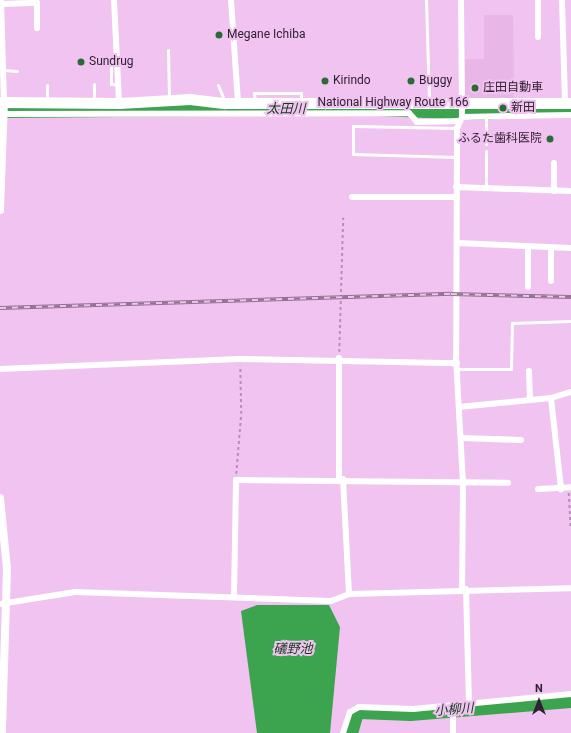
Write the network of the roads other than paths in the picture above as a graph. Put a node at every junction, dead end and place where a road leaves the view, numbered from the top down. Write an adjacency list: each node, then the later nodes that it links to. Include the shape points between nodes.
1 (114, 0): 15 (street)
2 (231, 0): 20 (street)
3 (426, 0): 24 (lane)
4 (461, 0): 26 (street)
5 (538, 0): 9 (street)
6 (562, 0): 25 (street)
7 (1, 2): 8 (street, via 36,4); 12 (street)
8 (37, 28)
9 (538, 37)
10 (168, 50): 18 (lane)
11 (111, 63): 15 (lane, via 111,84)
12 (4, 70): 13 (lane); 27 (street)
13 (17, 70)
14 (94, 84): 21 (lane)
15 (119, 84): 22 (street)
16 (47, 85): 19 (lane)
17 (218, 85): 23 (lane)
18 (169, 100): 22 (highway, National Highway Route 166); 23 (highway, National Highway Route 166)
19 (47, 102): 21 (highway, National Highway Route 166); 27 (highway, National Highway Route 166)
20 (238, 102): 23 (highway, National Highway Route 166); 24 (highway, National Highway Route 166, via 301,98)
21 (94, 103): 22 (highway, National Highway Route 166)
22 (119, 103)
23 (225, 103)
24 (429, 103): 26 (highway, National Highway Route 166)
25 (568, 104): 28 (highway, National Highway Route 166)
26 (462, 105): 29 (highway, National Highway Route 166); 32 (street)
27 (2, 108): 32 (street, via 409,113 417,122); 44 (street)
28 (548, 111): 29 (highway, National Highway Route 166); 30 (street)
29 (498, 112): 31 (street)
30 (571, 115)
31 (486, 117): 32 (street); 34 (lane)
32 (461, 118): 33 (street)
33 (457, 128): 36 (street); 36 (lane, via 353,126 353,154)
34 (486, 144)
35 (486, 151): 39 (lane)
36 (456, 157): 38 (street)
37 (554, 163): 40 (street)
38 (456, 187): 39 (street); 43 (street)
39 (486, 188): 40 (street)
40 (554, 191): 41 (street)
41 (571, 191)
42 (352, 197): 43 (street)
43 (456, 197): 45 (street)
44 (0, 210)
45 (457, 243): 46 (street); 53 (street)
46 (528, 247): 47 (street); 50 (street)
47 (551, 248): 48 (street); 49 (street)
48 (571, 248)
49 (551, 281)
50 (528, 287)
51 (571, 321): 53 (lane, via 512,324 511,369)
52 (339, 358): 53 (street); 54 (street, via 239,359); 62 (street)
53 (457, 366): 59 (street)
54 (0, 369)
55 (529, 371): 58 (street)
56 (571, 392): 57 (street)
57 (551, 398): 58 (street); 67 (street)
58 (530, 399): 59 (street)
59 (459, 407): 60 (street)
60 (461, 438): 61 (street); 63 (street)
61 (521, 440)
62 (341, 479): 63 (street); 71 (street); 72 (street, via 236,480)
63 (463, 482): 64 (street); 70 (street)
64 (508, 483)
65 (570, 487): 67 (street)
66 (538, 489): 67 (street)
67 (561, 489)
68 (0, 498): 73 (street, via 5,533)
69 (571, 588): 70 (street)
70 (464, 589): 71 (street); 75 (street)
71 (349, 594): 72 (street, via 331,601)
72 (234, 597): 73 (street, via 75,592)
73 (3, 604): 77 (street)
74 (571, 694): 75 (street)
75 (469, 703): 76 (street)
76 (453, 705): 79 (street, via 413,710 359,707 350,712); 80 (street)
77 (1, 711): 78 (street)
78 (2, 733)
79 (343, 733)
80 (453, 733)

